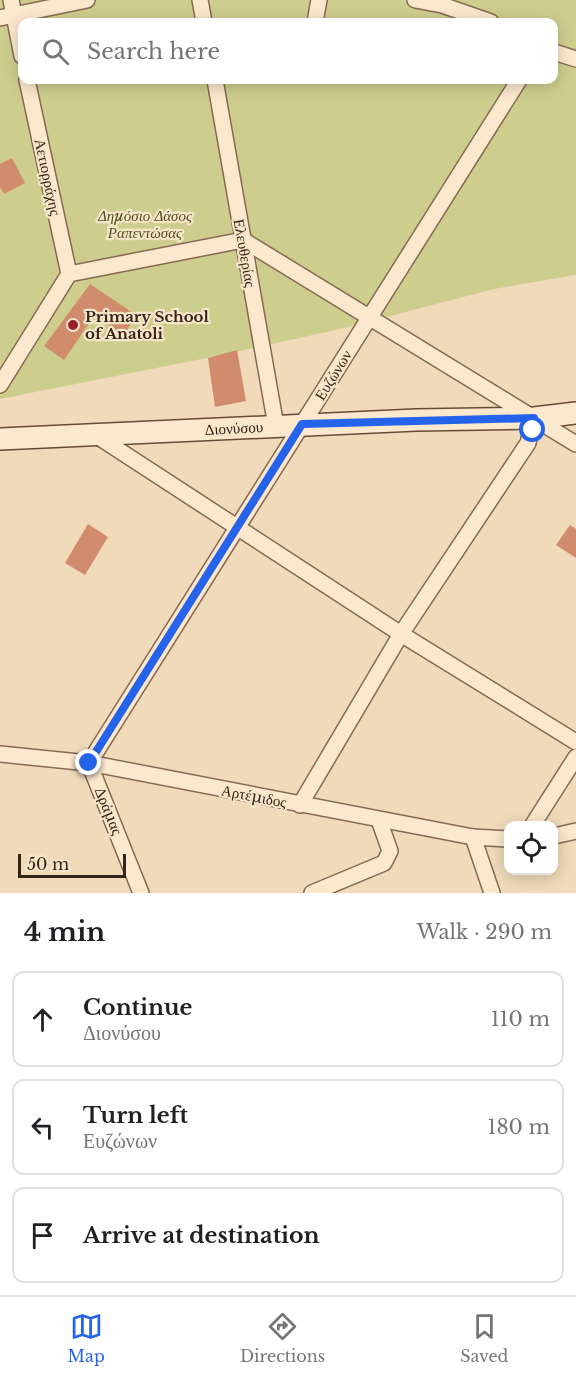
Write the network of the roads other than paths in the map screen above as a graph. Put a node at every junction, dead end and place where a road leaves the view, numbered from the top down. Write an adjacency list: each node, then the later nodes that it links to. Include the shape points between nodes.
1 (87, 0): 5 (street)
2 (200, 0): 6 (street)
3 (319, 0): 7 (street)
4 (415, 0): 8 (street)
5 (8, 11): 9 (street)
6 (203, 18)
7 (316, 18)
8 (479, 18)
9 (18, 43)
10 (558, 53): 11 (street)
11 (576, 59)
12 (28, 84): 16 (street, Αετιορράχης)
13 (216, 84): 15 (street, Ελευθερίας)
14 (516, 84): 17 (street, Ευζώνων)
15 (243, 240): 16 (street); 17 (street); 22 (street, Ελευθερίας)
16 (69, 274): 18 (street)
17 (369, 317): 20 (street); 21 (street, Ευζώνων)
18 (0, 385)
19 (574, 411): 20 (main road, Διονύσου)
20 (534, 418): 21 (main road, Διονύσου); 25 (street); 27 (street, via 528,443)
21 (302, 424): 22 (main road, Διονύσου); 26 (street, Ευζώνων)
22 (276, 426): 23 (main road, Διονύσου)
23 (97, 436): 24 (main road, Διονύσου); 26 (street)
24 (0, 439)
25 (576, 444)
26 (237, 528): 27 (street); 31 (street, Ευζώνων)
27 (401, 634): 28 (street); 32 (street)
28 (576, 741)
29 (0, 754): 31 (street, Αρτέμιδος)
30 (576, 757): 34 (street)
31 (89, 763): 32 (street, Αρτέμιδος); 39 (street, Δράμας)
32 (300, 805): 33 (street, Αρτέμιδος)
33 (379, 820): 37 (street, Αρτέμιδος); 40 (street, via 390,851 384,863)
34 (535, 821)
35 (576, 831): 36 (street)
36 (558, 835)
37 (472, 837): 38 (street, Αρτέμιδος); 41 (street)
38 (504, 839)
39 (141, 893)
40 (312, 893)
41 (492, 893)

